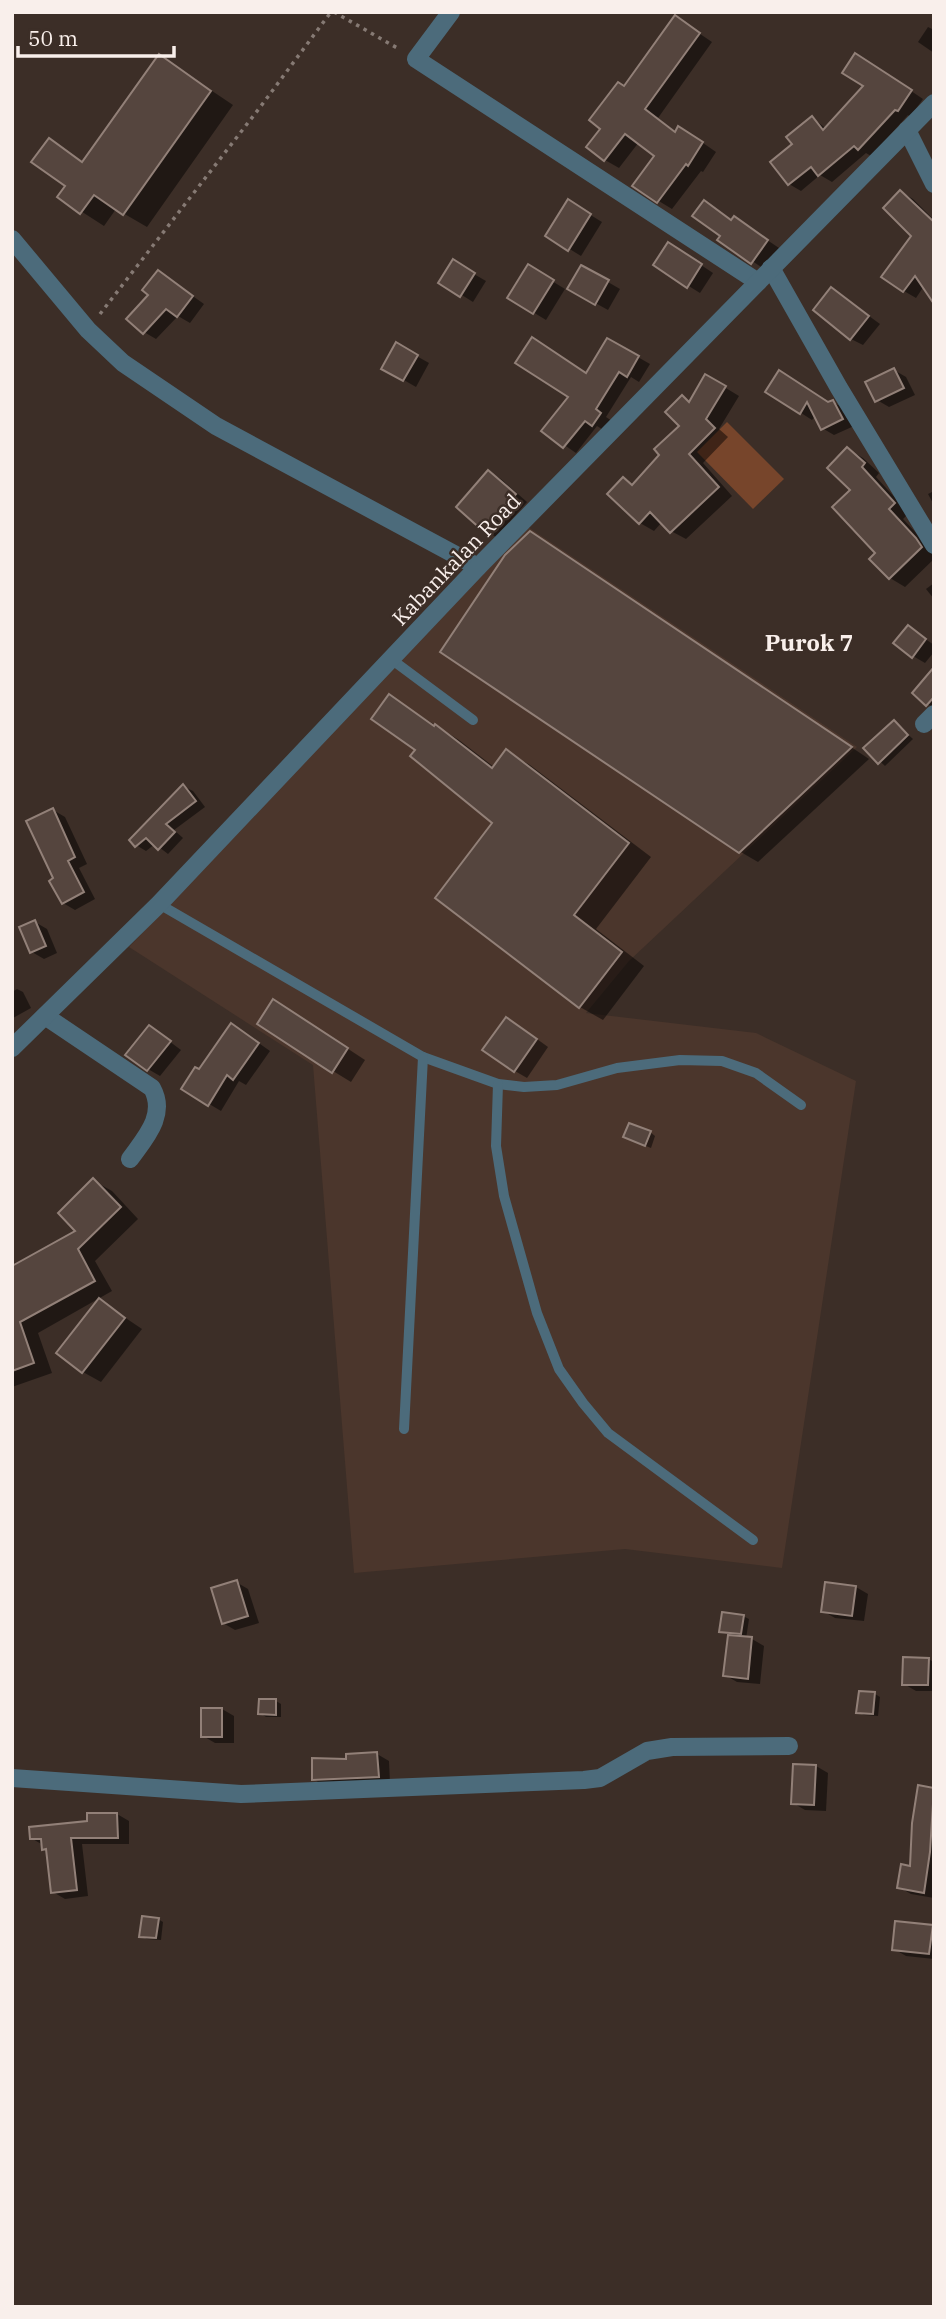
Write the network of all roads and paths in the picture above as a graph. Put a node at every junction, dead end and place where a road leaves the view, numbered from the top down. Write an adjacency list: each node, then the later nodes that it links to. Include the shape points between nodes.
1 (332, 12): 3 (path); 10 (path)
2 (451, 12): 3 (street)
3 (416, 58): 9 (street)
4 (934, 103): 5 (street, Kabankalan Road)
5 (907, 130): 6 (street); 8 (street, Kabankalan Road)
6 (934, 184)
7 (12, 239): 10 (street)
8 (771, 268): 9 (street, Kabankalan Road); 11 (street)
9 (758, 282): 12 (street, Kabankalan Road)
10 (88, 330): 12 (street, via 123,363 216,426)
11 (934, 545)
12 (478, 567): 13 (street, Kabankalan Road)
13 (391, 659): 14 (lane); 15 (street, Kabankalan Road)
14 (472, 720)
15 (159, 904): 16 (street, Kabankalan Road); 18 (lane)
16 (45, 1016): 17 (street, Kabankalan Road); 21 (street, via 152,1088 158,1110 153,1126)
17 (12, 1048)
18 (423, 1056): 19 (lane); 22 (lane)
19 (498, 1084): 20 (lane, via 558,1085 617,1069 680,1060 722,1061 756,1073); 23 (lane, via 496,1146 504,1196 537,1313 559,1369 608,1433)
20 (801, 1105)
21 (130, 1159)
22 (404, 1429)
23 (753, 1540)
24 (789, 1746): 25 (street, via 672,1747 647,1751 600,1779 543,1782 241,1794)
25 (12, 1778)

